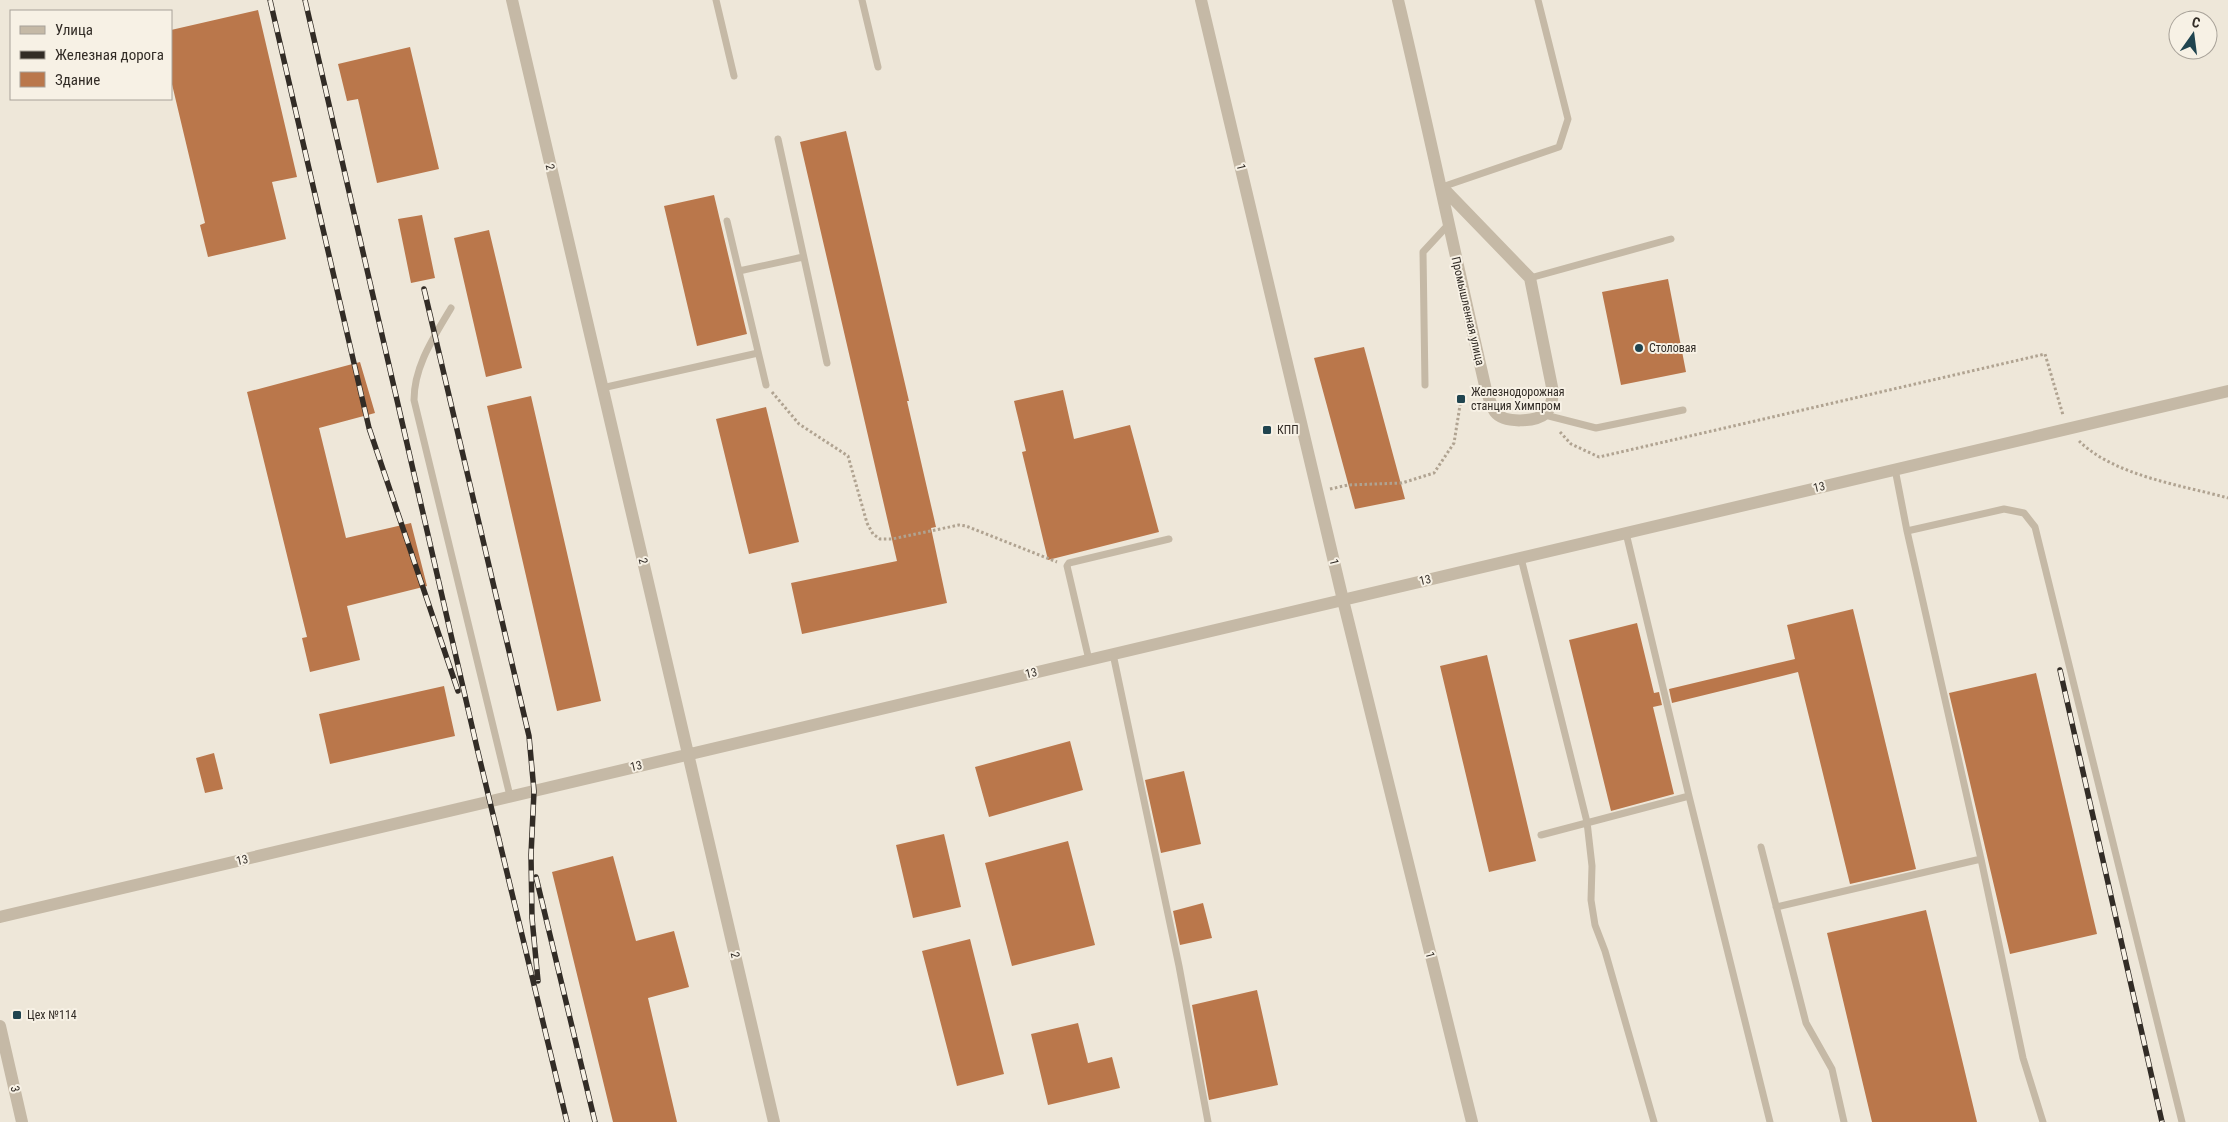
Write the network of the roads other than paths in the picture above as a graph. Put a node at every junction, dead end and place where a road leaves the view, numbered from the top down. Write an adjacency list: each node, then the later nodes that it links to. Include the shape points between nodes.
1 (512, 0): 22 (street, 2)
2 (716, 0): 8 (lane)
3 (862, 0): 7 (lane)
4 (1202, 0): 31 (street, 1)
5 (1398, 0): 10 (street, Промышленная улица)
6 (1538, 0): 10 (lane, via 1568,120 1559,147)
7 (878, 67)
8 (734, 76)
9 (778, 139): 14 (lane)
10 (1442, 187): 12 (street, Промышленная улица); 16 (street)
11 (727, 220): 15 (lane)
12 (1448, 225): 21 (lane, via 1423,252); 25 (street, Промышленная улица, via 1486,390 1495,413 1505,420 1522,421)
13 (1671, 239): 16 (lane)
14 (803, 257): 15 (lane); 19 (lane)
15 (739, 271): 18 (lane)
16 (1530, 278): 25 (street, via 1553,392 1551,406)
17 (451, 308): 35 (lane, via 418,369 414,400)
18 (758, 353): 20 (lane); 22 (lane)
19 (827, 363)
20 (766, 385)
21 (1425, 385)
22 (602, 388): 34 (street, 2)
23 (2228, 392): 26 (street, 13)
24 (1683, 410): 25 (lane, via 1596,428)
25 (1545, 414)
26 (1894, 469): 27 (lane); 28 (street, 13)
27 (1908, 532): 40 (lane); 52 (lane, via 2004,509 2024,513 2035,527)
28 (1626, 533): 30 (street, 13); 36 (lane)
29 (1169, 539): 33 (lane, via 1069,563 1067,566)
30 (1521, 558): 31 (street, 13); 37 (lane)
31 (1343, 600): 32 (street, 13); 47 (street, 1)
32 (1113, 654): 33 (street, 13); 46 (lane, via 1179,966)
33 (1088, 660): 34 (street, 13)
34 (688, 754): 35 (street, 13); 45 (street, 2)
35 (510, 796): 42 (street, 13)
36 (1689, 796): 37 (lane); 49 (lane)
37 (1587, 822): 38 (lane); 48 (lane, via 1595,926)
38 (1541, 835)
39 (1761, 846): 41 (lane)
40 (1981, 859): 41 (lane); 51 (lane, via 2023,1058)
41 (1776, 907): 50 (lane, via 1806,1023 1832,1069)
42 (0, 917)
43 (0, 1026): 44 (street, 3)
44 (22, 1122)
45 (774, 1122)
46 (1208, 1122)
47 (1472, 1122)
48 (1654, 1122)
49 (1770, 1122)
50 (1844, 1122)
51 (2043, 1122)
52 (2182, 1122)

